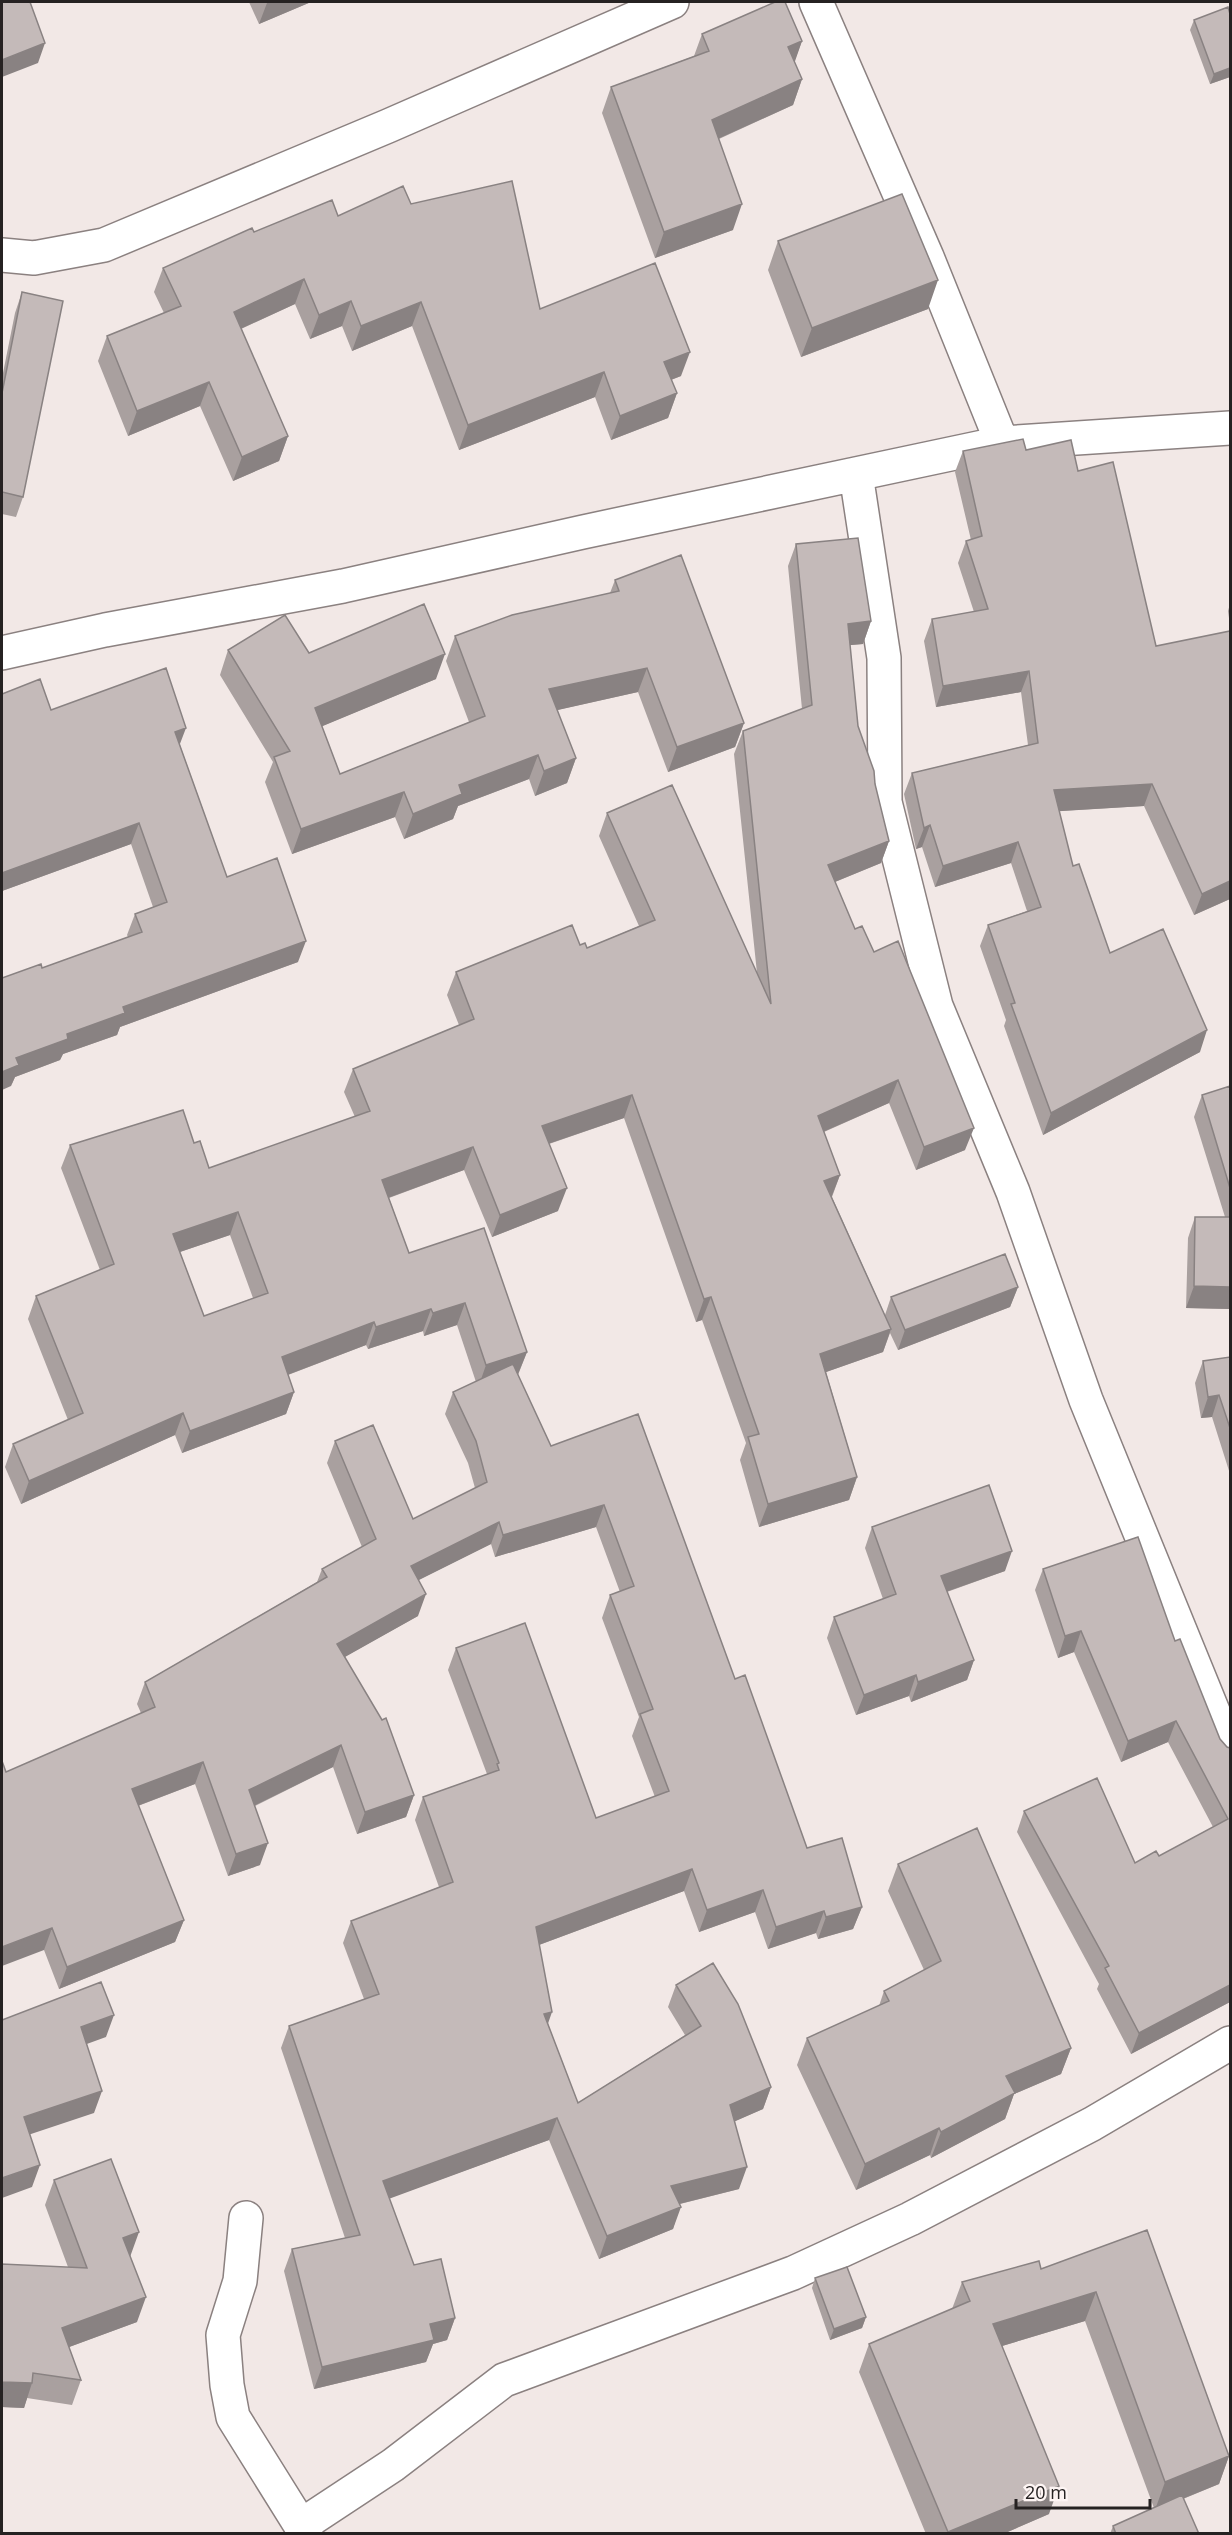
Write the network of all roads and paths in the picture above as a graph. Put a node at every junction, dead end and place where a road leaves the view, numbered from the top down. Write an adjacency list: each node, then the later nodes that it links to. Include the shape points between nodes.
1 (672, 2): 3 (street, via 104,245 34,258)
2 (816, 2): 5 (street, via 927,257)
3 (2, 255)
4 (1230, 428): 5 (street)
5 (1002, 443): 6 (street)
6 (856, 474): 7 (street, via 343,586); 8 (street, via 884,658 885,802 936,1006 1013,1192 1086,1400)
7 (2, 653)
8 (1230, 1752)
9 (1230, 2043): 11 (street, via 1092,2124 910,2219 793,2272 504,2380)
10 (246, 2218): 11 (street, via 240,2281 223,2335 227,2385 233,2417)
11 (304, 2529)

